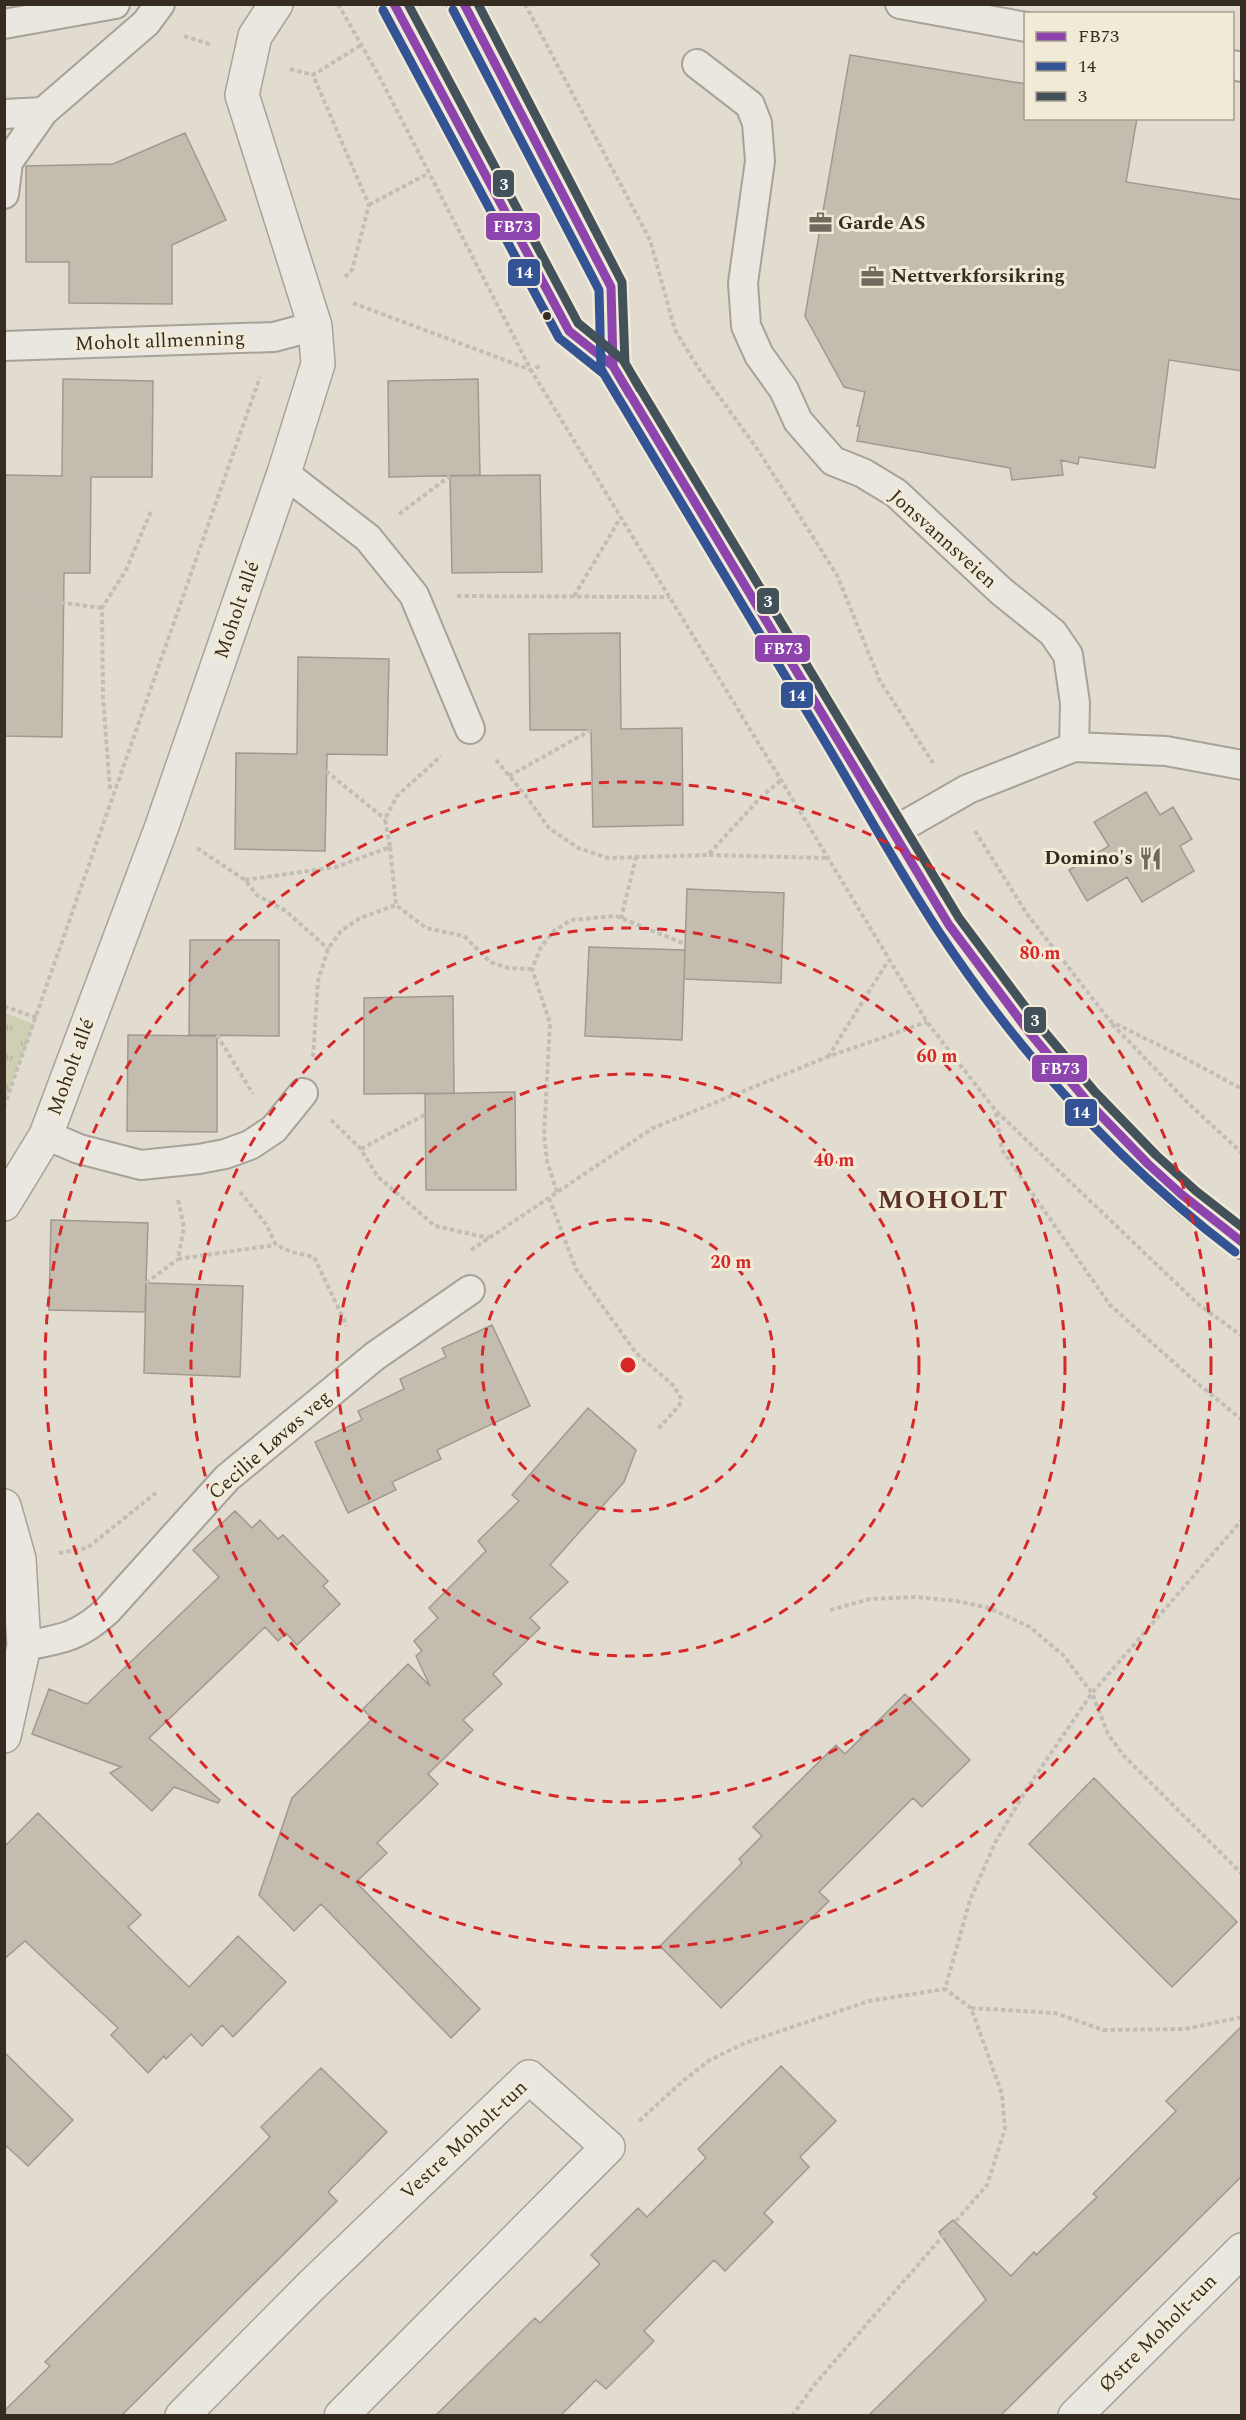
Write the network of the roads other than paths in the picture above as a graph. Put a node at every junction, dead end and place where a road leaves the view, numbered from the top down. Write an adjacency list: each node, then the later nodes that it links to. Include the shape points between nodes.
1 (115, 4): 7 (lane)
2 (160, 4): 10 (lane, via 146,24)
3 (276, 4): 13 (street, Moholt allé, via 255,36 242,95)
4 (394, 4): 15 (street, via 569,331)
5 (464, 4): 15 (street, via 611,287)
6 (900, 4): 8 (lane)
7 (4, 24)
8 (1024, 27)
9 (697, 64): 18 (lane, Jonsvannsveien, via 750,105 757,123 760,161 743,283 746,326 759,355 784,390 798,421 833,461 896,493 1001,591 1053,633 1068,655 1076,703)
10 (44, 112): 11 (lane); 12 (lane, via 9,162)
11 (4, 114)
12 (4, 194)
13 (316, 306): 14 (lane, Moholt allmenning, via 274,337); 16 (street, Moholt allé, via 318,364)
14 (4, 346)
15 (613, 366): 20 (street)
16 (284, 473): 17 (lane, via 368,538 414,595); 22 (street, Moholt allé, via 162,826)
17 (470, 729)
18 (1074, 747): 19 (lane, via 1166,751); 20 (lane, via 954,796)
19 (1242, 765)
20 (893, 832): 24 (street, via 949,925 1005,1004 1067,1079 1181,1195)
21 (303, 1093): 22 (lane, via 274,1129 250,1145 225,1154 141,1165 80,1149)
22 (46, 1135): 23 (street, Moholt allé)
23 (4, 1204)
24 (1242, 1242)
25 (470, 1290): 27 (lane, Cecilie Løvøs veg, via 375,1356 227,1478 91,1626 65,1639)
26 (4, 1506): 27 (street, via 19,1559)
27 (24, 1646): 28 (street)
28 (4, 1736)
29 (1242, 2250): 32 (street, Østre Moholt-tun)
30 (182, 2415): 31 (street, Vestre Moholt-tun, via 529,2077 608,2146)
31 (341, 2415)
32 (1075, 2415)

